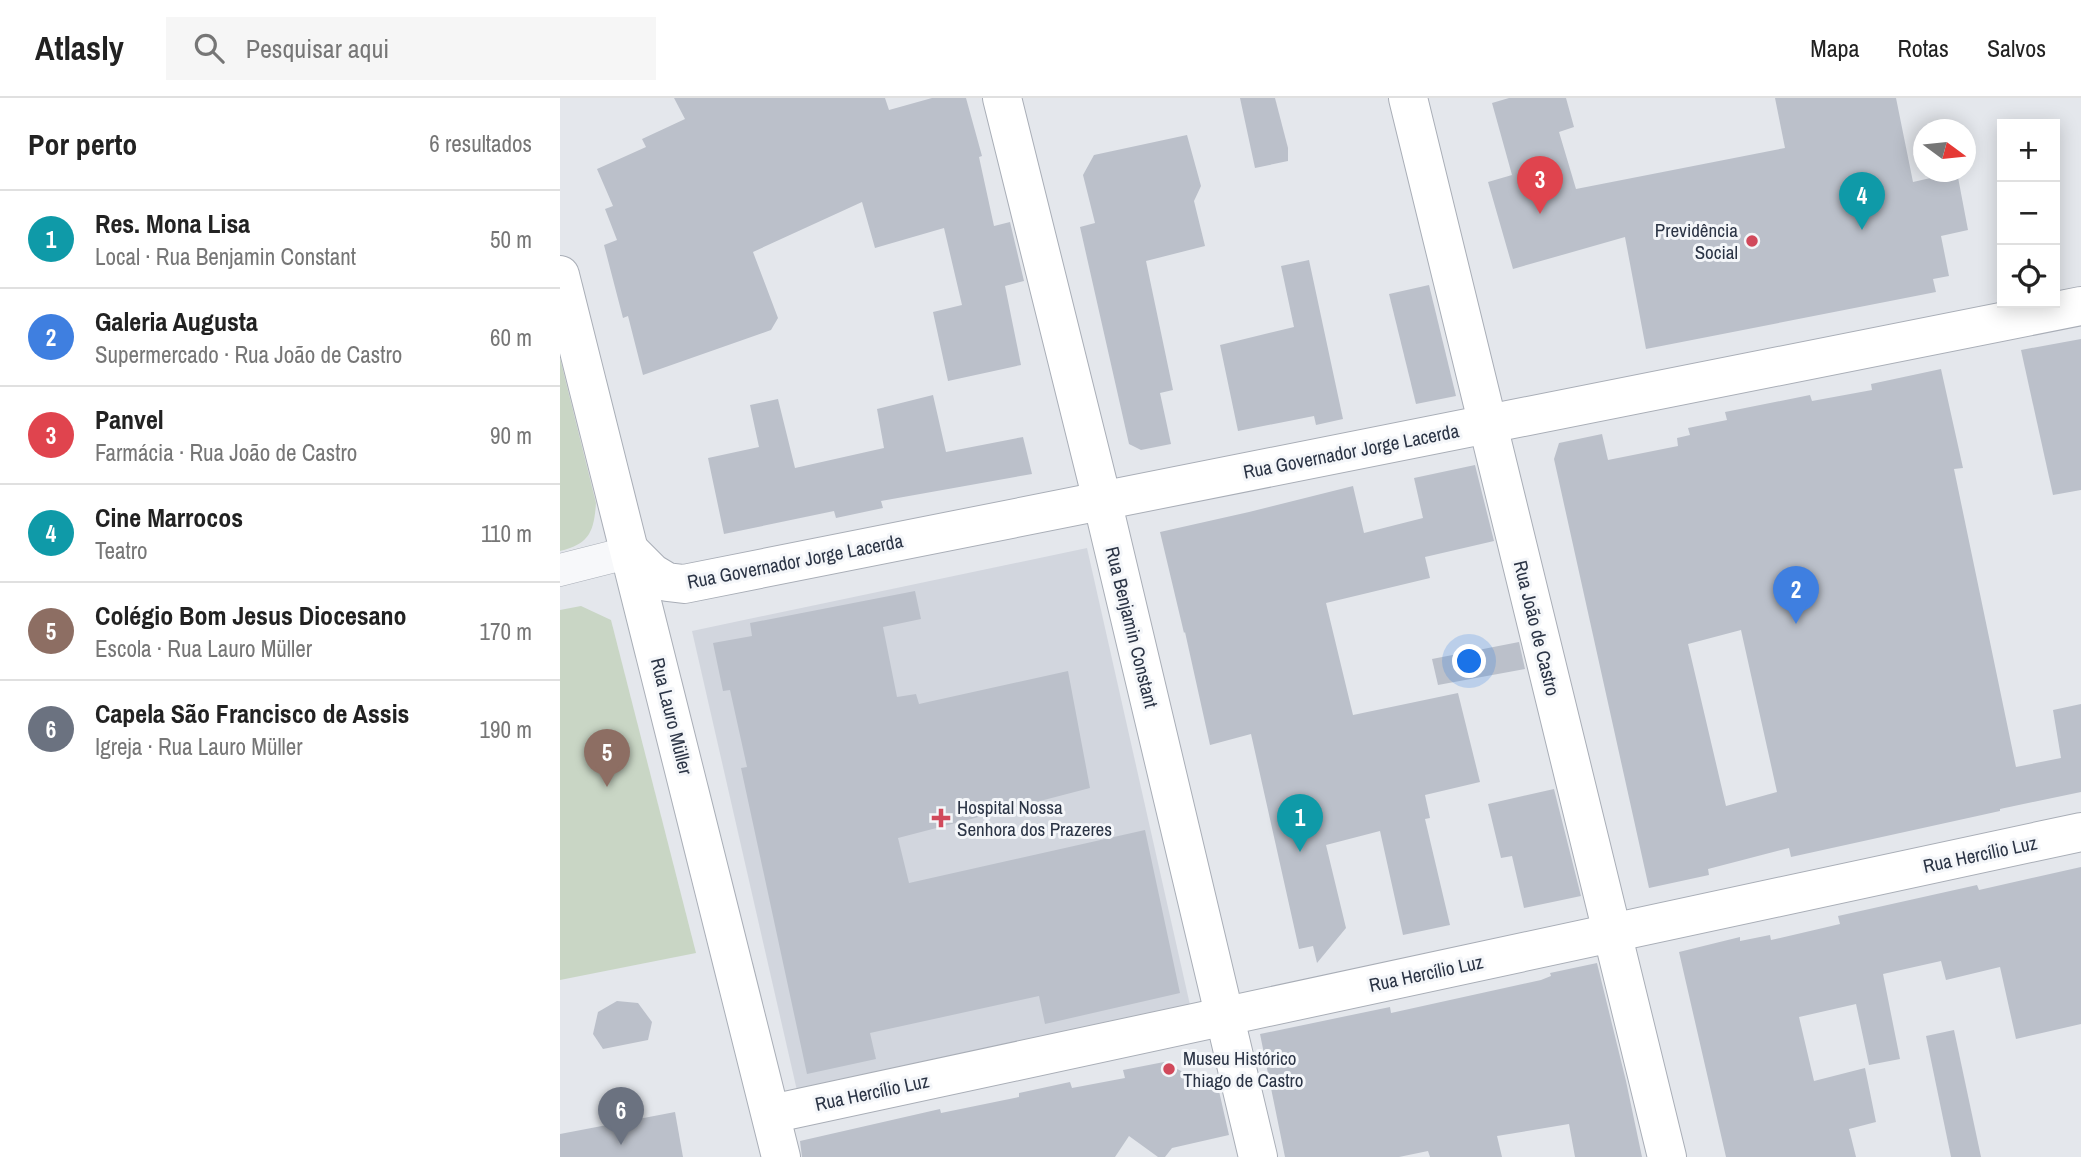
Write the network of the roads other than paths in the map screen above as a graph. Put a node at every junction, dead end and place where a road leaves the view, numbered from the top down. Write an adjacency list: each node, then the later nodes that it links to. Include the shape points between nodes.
1 (1002, 98): 6 (street, Rua Benjamin Constant)
2 (1408, 98): 5 (street, Rua João de Castro)
3 (560, 275): 7 (street, Rua Lauro Müller)
4 (2081, 306): 5 (street, Rua Governador Jorge Lacerda)
5 (1488, 424): 6 (street, Rua Governador Jorge Lacerda); 10 (street, Rua João de Castro)
6 (1102, 500): 7 (street, Rua Governador Jorge Lacerda, via 684,584 667,582 652,573); 11 (street, Rua Benjamin Constant)
7 (631, 552): 8 (street); 12 (street, Rua Lauro Müller)
8 (560, 570)
9 (2081, 832): 10 (street, Rua Hercílio Luz)
10 (1612, 933): 11 (street, Rua Hercílio Luz); 15 (street, Rua João de Castro)
11 (1225, 1016): 12 (street, Rua Hercílio Luz); 14 (street, Rua Benjamin Constant)
12 (771, 1114): 13 (street, Rua Lauro Müller)
13 (781, 1157)
14 (1258, 1157)
15 (1667, 1157)

